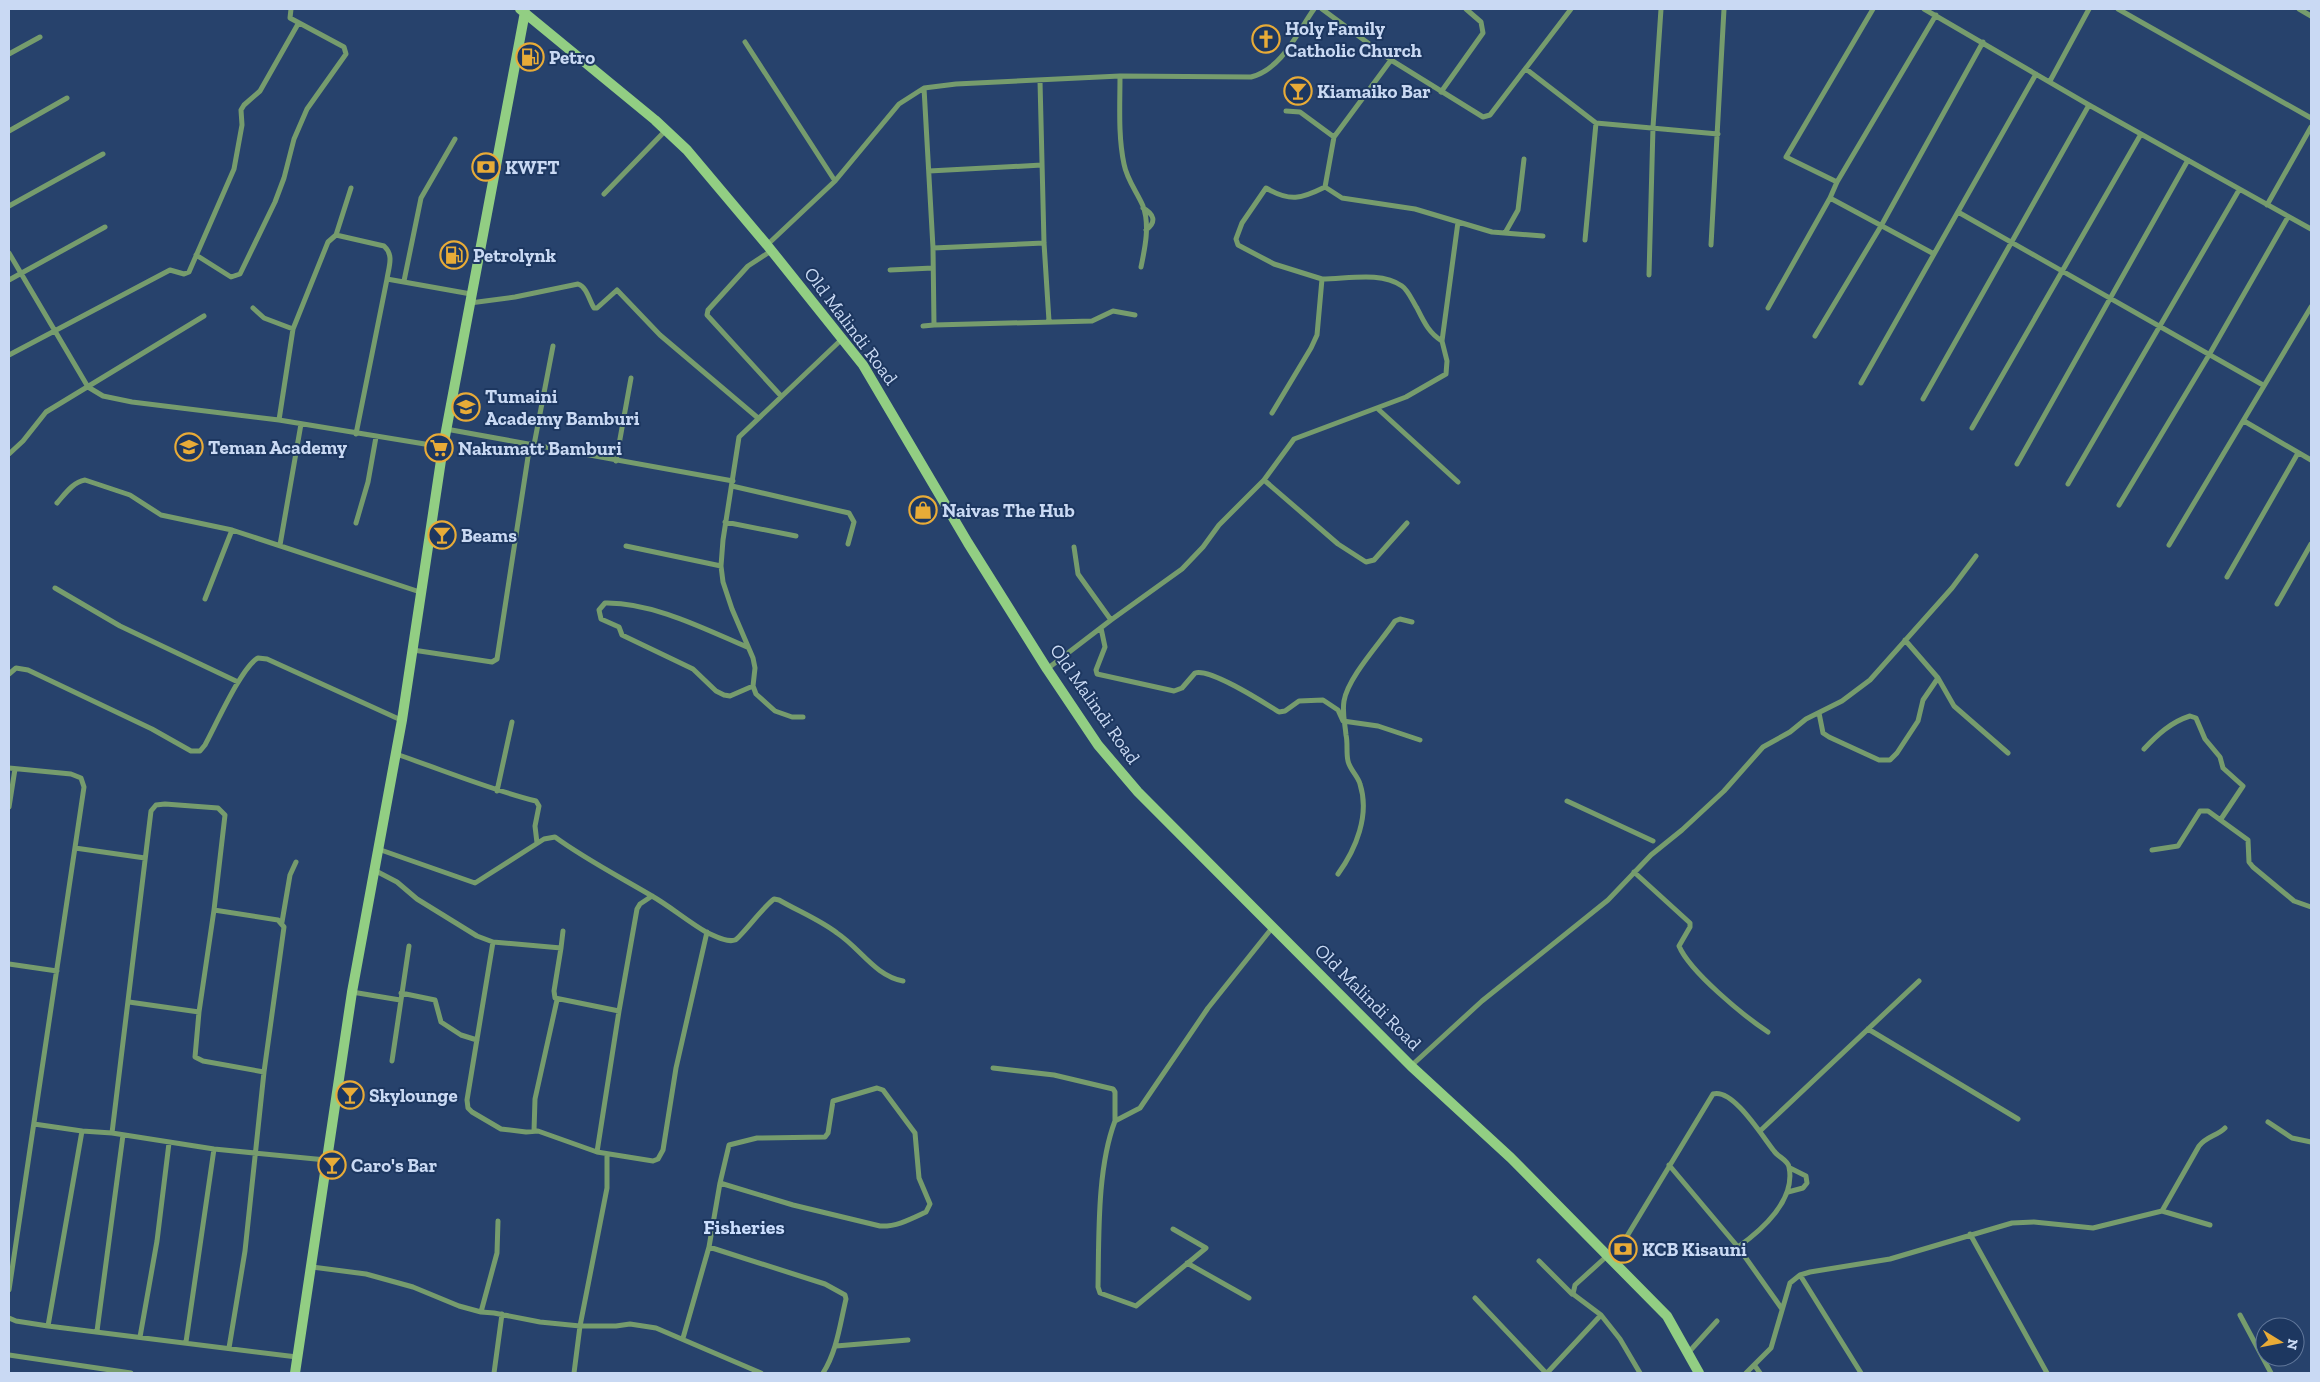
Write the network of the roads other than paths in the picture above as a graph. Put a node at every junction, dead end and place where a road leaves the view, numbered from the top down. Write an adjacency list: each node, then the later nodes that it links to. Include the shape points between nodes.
1 (291, 9): 16 (street, via 290,18)
2 (1314, 9): 24 (street, via 1275,66 1263,74 1239,77)
3 (1322, 9): 21 (street)
4 (1466, 9): 28 (street, via 1481,22 1483,33)
5 (1571, 9): 22 (street)
6 (1661, 9): 34 (street)
7 (1724, 9): 38 (street)
8 (1873, 9): 48 (street, via 1786,157)
9 (1924, 9): 14 (street)
10 (2089, 9): 26 (street)
11 (2118, 9): 32 (street)
12 (2299, 9): 15 (street)
13 (522, 10): 36 (main road, Old Malindi Road); 86 (main road)
14 (1936, 15): 19 (street); 48 (street)
15 (2311, 16)
16 (298, 24): 75 (street, via 260,92 241,110 242,125 234,169); 75 (street, via 344,47 346,54 307,109 294,138 275,202 240,274 231,277)
17 (40, 37): 20 (street)
18 (745, 42): 47 (street)
19 (1983, 42): 23 (street); 60 (street)
20 (9, 54)
21 (1391, 60): 28 (street); 40 (street)
22 (1526, 69): 28 (street, via 1487,117 1480,117); 33 (street)
23 (2036, 74): 26 (street); 57 (street)
24 (1120, 76): 25 (street); 56 (street, via 1124,164)
25 (1040, 81): 27 (street); 45 (street)
26 (2050, 81): 30 (street)
27 (924, 88): 46 (street); 47 (street, via 899,104)
28 (1441, 92)
29 (68, 98): 37 (street)
30 (2089, 105): 39 (street); 68 (street)
31 (1286, 111): 40 (street, via 1300,112)
32 (2311, 118)
33 (1596, 123): 34 (street); 67 (street)
34 (1653, 127): 38 (street); 81 (street)
35 (2311, 127): 54 (street)
36 (666, 130): 52 (street); 71 (main road, Old Malindi Road, via 687,150)
37 (9, 131)
38 (1718, 134): 70 (street)
39 (2141, 134): 44 (street); 79 (street)
40 (1334, 137): 49 (street)
41 (455, 139): 85 (street, via 421,198)
42 (103, 154): 55 (street)
43 (1524, 159): 64 (street, via 1518,210)
44 (2188, 160): 51 (street); 87 (street)
45 (1042, 165): 46 (street); 69 (street)
46 (929, 171): 72 (street)
47 (835, 182): 71 (street)
48 (1836, 182): 53 (street)
49 (1325, 187): 59 (street, via 1342,198 1416,209); 83 (street, via 1310,195 1289,198 1266,188 1242,223 1235,241 1274,264)
50 (351, 188): 65 (street)
51 (2239, 190): 54 (street); 96 (street)
52 (604, 194)
53 (1830, 198): 60 (street); 90 (street)
54 (2267, 205): 58 (street)
55 (9, 206)
56 (1143, 208): 62 (street); 62 (street, via 1152,213 1154,219)
57 (1958, 212): 68 (street); 74 (street)
58 (2288, 217): 63 (street); 104 (street)
59 (1458, 222): 64 (street); 101 (street)
60 (1881, 226): 74 (street); 99 (street)
61 (105, 227): 80 (street)
62 (1146, 230): 76 (street)
63 (2311, 230)
64 (1505, 233): 66 (street)
65 (336, 234): 82 (street, via 384,246 390,252); 97 (street, via 328,242)
66 (1543, 236)
67 (1585, 240)
68 (2012, 242): 79 (street); 110 (street)
69 (1044, 243): 72 (street); 93 (street)
70 (1711, 244)
71 (769, 248): 100 (main road, Old Malindi Road); 109 (street, via 748,266 707,315)
72 (933, 248): 77 (street)
73 (9, 253): 80 (street)
74 (1934, 254): 106 (street)
75 (196, 255): 98 (street, via 187,273 170,270)
76 (1141, 267)
77 (933, 268): 78 (street); 95 (street)
78 (890, 270)
79 (2063, 271): 87 (street); 117 (street)
80 (20, 274): 84 (street); 98 (street)
81 (1649, 275)
82 (387, 278): 85 (street); 119 (street)
83 (1322, 279): 101 (street, via 1370,276 1404,287 1427,328); 112 (street, via 1317,335)
84 (9, 280)
85 (404, 281): 86 (street)
86 (470, 298): 113 (street, via 515,297 578,284 597,308 617,290 660,334); 118 (main road)
87 (2111, 298): 96 (street); 127 (street)
88 (2311, 307): 107 (street)
89 (253, 308): 97 (street, via 269,321)
90 (1768, 308)
91 (1135, 315): 93 (street, via 1113,311 1092,321)
92 (204, 316): 108 (street)
93 (1049, 321): 95 (street)
94 (923, 326): 95 (street)
95 (934, 326)
96 (2161, 327): 104 (street); 131 (street)
97 (292, 329): 114 (street)
98 (56, 330): 103 (street); 108 (street)
99 (1815, 336)
100 (842, 339): 109 (street); 158 (main road, Old Malindi Road, via 875,384 968,543)
101 (1442, 341): 111 (street, via 1447,361 1446,374 1418,392)
102 (553, 346): 121 (street)
103 (9, 355)
104 (2209, 355): 107 (street); 133 (street)
105 (631, 378): 126 (street)
106 (1861, 383)
107 (2263, 386): 115 (street)
108 (88, 387): 114 (street, via 103,396 132,402); 124 (street, via 46,412)
109 (782, 396): 113 (street)
110 (1923, 399)
111 (1378, 409): 128 (street, via 1303,434 1294,440); 129 (street)
112 (1272, 413)
113 (758, 418): 130 (street, via 739,437)
114 (279, 420): 116 (street)
115 (2244, 420): 123 (street); 142 (street)
116 (301, 424): 119 (street); 141 (street)
117 (1972, 428)
118 (446, 429): 121 (street); 122 (main road)
119 (356, 434): 120 (street)
120 (376, 437): 122 (street); 135 (street)
121 (532, 444): 126 (street); 157 (street, via 497,659 492,662)
122 (442, 447): 149 (main road)
123 (2298, 453): 125 (street); 147 (street)
124 (9, 454)
125 (2311, 460)
126 (616, 461): 130 (street)
127 (2017, 464)
128 (1264, 480): 136 (street, via 1338,544 1366,562 1374,560); 152 (street, via 1219,525 1182,569)
129 (1458, 482)
130 (732, 484): 134 (street); 139 (street, via 849,513 854,522)
131 (2068, 484)
132 (57, 503): 137 (street, via 73,486 85,480 130,495 160,515)
133 (2119, 505)
134 (725, 522): 138 (street); 146 (street)
135 (356, 523)
136 (1407, 523)
137 (232, 530): 141 (street); 150 (street)
138 (796, 536)
139 (848, 544)
140 (2311, 544): 151 (street)
141 (280, 545): 149 (street)
142 (2169, 545)
143 (626, 546): 146 (street)
144 (1074, 547): 152 (street, via 1078,574)
145 (1976, 556): 155 (street)
146 (721, 566): 156 (street, via 723,582)
147 (2227, 577)
148 (55, 588): 161 (street, via 120,626)
149 (420, 592): 157 (main road)
150 (205, 599)
151 (2277, 604)
152 (1111, 620): 154 (street)
153 (1412, 622): 166 (street, via 1397,619 1381,639 1350,686 1344,701)
154 (1101, 628): 158 (street); 166 (street, via 1105,647 1096,670 1098,674 1174,690 1182,688 1195,673 1204,672 1279,712 1299,701 1323,700 1338,710)
155 (1905, 640): 160 (street); 163 (street, via 1870,680)
156 (748, 647): 162 (street, via 755,668); 162 (street, via 706,628 644,609 605,603 599,610 600,619 619,628 622,635 693,669 724,695 730,696)
157 (413, 650): 165 (main road)
158 (1048, 669): 192 (main road, Old Malindi Road, via 1098,745 1138,792)
159 (9, 674): 161 (street, via 16,668 28,670 196,752 205,745)
160 (1938, 678): 163 (street, via 1923,700 1918,721 1890,760 1879,760 1829,738 1824,733); 170 (street, via 1954,706)
161 (238, 682): 165 (street, via 250,664 264,658)
162 (753, 686): 164 (street, via 756,694 775,711)
163 (1819, 714): 186 (street, via 1763,747 1724,791)
164 (803, 717)
165 (402, 720): 171 (main road)
166 (1343, 721): 168 (street, via 1378,726); 187 (street, via 1348,762 1360,783 1363,809 1362,823 1352,852)
167 (512, 722): 174 (street)
168 (1420, 740)
169 (2144, 749): 177 (street, via 2171,725 2190,716 2196,718 2205,739 2220,757 2223,768 2243,786)
170 (2008, 753)
171 (396, 754): 174 (street); 181 (main road)
172 (9, 768): 173 (street)
173 (15, 769): 176 (street); 180 (street, via 71,774 81,778 84,787)
174 (497, 792): 179 (street, via 538,802)
175 (1567, 801): 178 (street)
176 (9, 807)
177 (2221, 819): 182 (street, via 2208,811 2200,811 2178,846); 189 (street, via 2248,840 2249,862 2253,867 2294,901)
178 (1654, 841)
179 (537, 843): 181 (street, via 471,883); 188 (street, via 549,836 554,837)
180 (75, 848): 183 (street); 199 (street)
181 (378, 849): 185 (main road)
182 (2152, 850)
183 (145, 858): 190 (street, via 151,811 155,806 221,809 225,821); 206 (street)
184 (296, 862): 191 (street, via 290,875)
185 (374, 870): 195 (street, via 477,936); 202 (main road)
186 (1634, 872): 210 (street, via 1690,923 1679,946 1684,956 1713,986); 213 (street, via 1608,900 1482,1001)
187 (1338, 874)
188 (652, 896): 194 (street); 207 (street, via 637,909)
189 (2311, 907)
190 (214, 910): 191 (street); 208 (street)
191 (282, 922): 215 (street, via 284,935)
192 (1272, 928): 213 (main road, Old Malindi Road); 217 (street, via 1208,1008 1140,1108)
193 (563, 932): 197 (street)
194 (707, 932): 200 (street, via 728,941 735,940 769,902 779,900 837,932 883,974); 231 (street, via 676,1068 661,1155 653,1161)
195 (493, 942): 197 (street); 211 (street)
196 (409, 946): 203 (street)
197 (561, 948): 205 (street, via 554,991)
198 (9, 964): 199 (street)
199 (57, 971): 219 (street)
200 (903, 981)
201 (1919, 981): 209 (street)
202 (352, 992): 204 (street); 232 (main road)
203 (401, 993): 204 (street); 211 (street, via 435,1000 442,1022 461,1035)
204 (400, 1000): 212 (street)
205 (557, 1000): 207 (street); 222 (street, via 535,1099)
206 (129, 1002): 208 (street); 224 (street)
207 (619, 1011): 229 (street)
208 (199, 1012): 215 (street, via 197,1058 203,1062)
209 (1868, 1029): 216 (street); 223 (street)
210 (1768, 1032)
211 (477, 1040): 222 (street, via 468,1108 501,1129)
212 (392, 1061)
213 (1411, 1066): 246 (main road, Old Malindi Road, via 1511,1158)
214 (993, 1068): 217 (street, via 1054,1075 1113,1089)
215 (264, 1072): 230 (street)
216 (2018, 1119)
217 (1115, 1121): 248 (street, via 1105,1168 1099,1227 1100,1293 1136,1306)
218 (2268, 1122): 226 (street, via 2292,1138)
219 (34, 1124): 221 (street); 244 (street)
220 (2224, 1128): 237 (street, via 2199,1146)
221 (82, 1131): 224 (street); 262 (street)
222 (534, 1131): 229 (street)
223 (1760, 1131): 233 (street, via 1730,1098 1723,1093 1712,1094); 234 (street)
224 (112, 1133): 225 (street)
225 (123, 1135): 227 (street); 264 (street)
226 (2311, 1142)
227 (169, 1143): 228 (street); 265 (street, via 157,1241)
228 (214, 1149): 230 (street); 268 (street)
229 (597, 1152): 231 (street)
230 (256, 1153): 232 (street); 270 (street, via 246,1251)
231 (607, 1154): 263 (street, via 607,1188)
232 (327, 1160): 249 (main road)
233 (1669, 1165): 243 (street); 246 (street)
234 (1790, 1168): 236 (street); 236 (street, via 1806,1176 1807,1183 1803,1188)
235 (720, 1183): 235 (street, via 729,1145 757,1138 826,1137 833,1101 877,1088 883,1090 915,1133 919,1178 930,1204 926,1212 905,1222 880,1226); 242 (street)
236 (1788, 1192): 243 (street, via 1758,1233)
237 (2162, 1211): 239 (street); 241 (street, via 2093,1228 2012,1223)
238 (498, 1221): 256 (street, via 497,1254)
239 (2210, 1225)
240 (1174, 1229): 248 (street, via 1206,1248)
241 (1970, 1234): 250 (street, via 1890,1259); 287 (street)
242 (709, 1246): 266 (street); 269 (street, via 763,1262 842,1292 846,1299)
243 (1738, 1247): 255 (street)
244 (15, 1252): 245 (street); 251 (street)
245 (9, 1255)
246 (1609, 1258): 252 (street, via 1575,1285); 271 (main road, Old Malindi Road, via 1667,1316)
247 (1539, 1260): 252 (street)
248 (1187, 1263): 253 (street)
249 (312, 1267): 256 (street, via 366,1274); 273 (main road)
250 (1800, 1275): 255 (street, via 1790,1283); 286 (street)
251 (9, 1290)
252 (1572, 1294): 258 (street)
253 (1249, 1298)
254 (1475, 1298): 281 (street)
255 (1782, 1309): 274 (street, via 1770,1348)
256 (481, 1312): 257 (street)
257 (502, 1314): 263 (street); 277 (street)
258 (1602, 1315): 281 (street); 282 (street)
259 (2240, 1315): 288 (street)
260 (9, 1318): 262 (street)
261 (1717, 1321): 271 (street)
262 (48, 1326): 264 (street)
263 (580, 1326): 266 (street, via 639,1324); 278 (street)
264 (97, 1331): 265 (street)
265 (140, 1338): 268 (street)
266 (683, 1338): 279 (street)
267 (908, 1340): 269 (street)
268 (186, 1342): 270 (street)
269 (836, 1346): 280 (street)
270 (229, 1348): 273 (street)
271 (1688, 1353): 283 (main road, Old Malindi Road)
272 (9, 1355): 275 (street)
273 (297, 1357): 276 (main road)
274 (1755, 1366): 284 (street); 285 (street)
275 (131, 1373)
276 (295, 1373)
277 (494, 1373)
278 (574, 1373)
279 (761, 1373)
280 (823, 1373)
281 (1546, 1373)
282 (1640, 1373)
283 (1699, 1373)
284 (1746, 1373)
285 (1760, 1373)
286 (1861, 1373)
287 (2047, 1373)
288 (2271, 1373)

